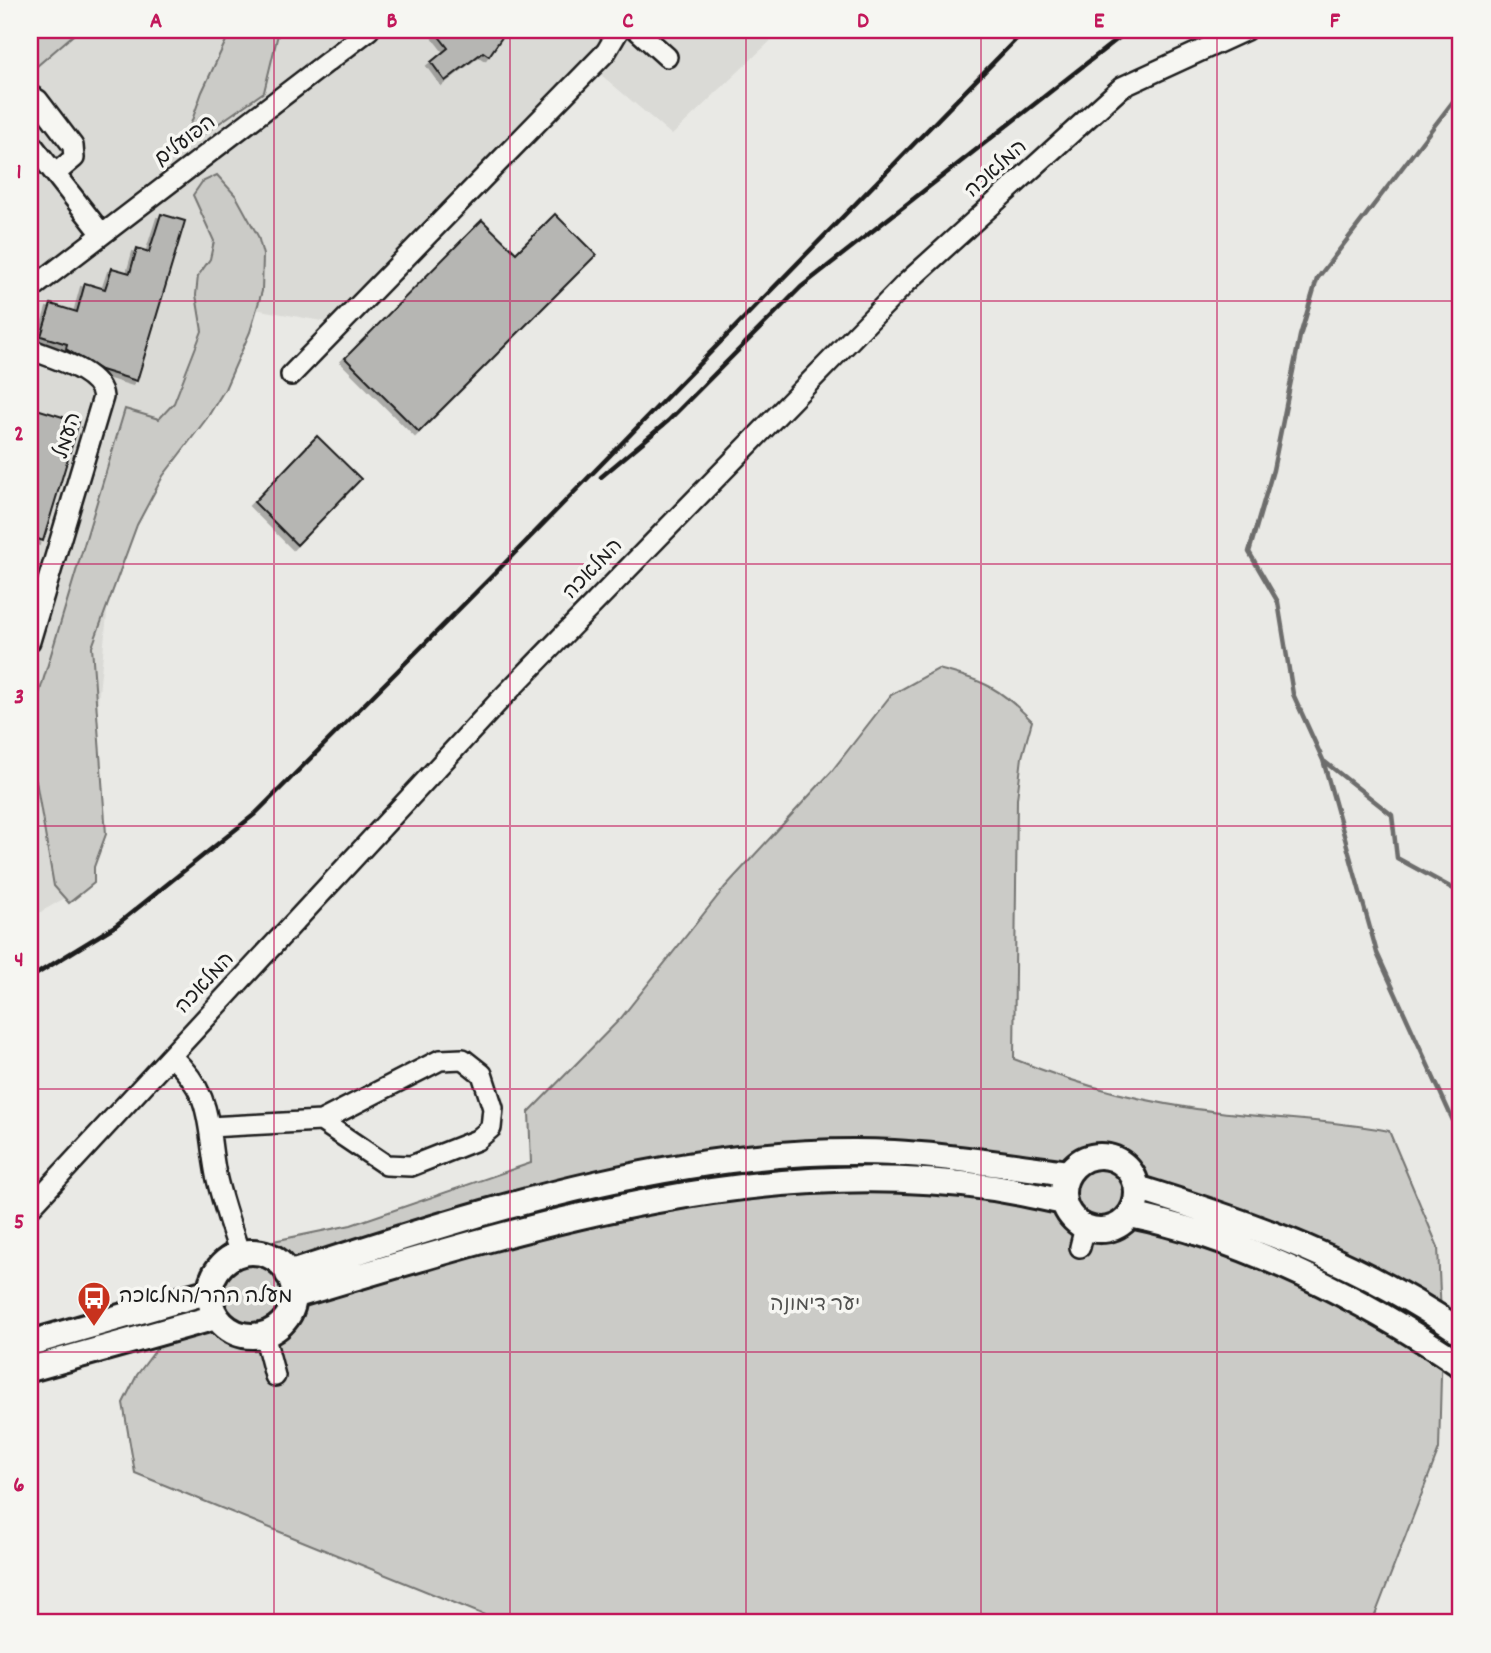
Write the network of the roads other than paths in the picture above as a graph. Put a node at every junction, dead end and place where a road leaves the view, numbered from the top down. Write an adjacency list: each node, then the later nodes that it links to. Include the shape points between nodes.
1 (369, 30): 9 (street, הפועלים)
2 (619, 30): 12 (street, via 606,52)
3 (637, 30): 5 (street)
4 (1246, 30): 14 (street, המלאכה, via 1122,87 905,284 500,700)
5 (667, 57)
6 (30, 95): 8 (street, via 75,150 71,162)
7 (30, 142): 8 (street)
8 (55, 174): 9 (street)
9 (102, 234): 10 (street, הפועלים)
10 (32, 285)
11 (30, 349): 13 (street, העמל, via 94,379 103,390)
12 (291, 376)
13 (30, 641)
14 (171, 1056): 16 (street, via 199,1087); 20 (street, המלאכה)
15 (321, 1121): 15 (street, via 440,1060 463,1059 482,1074 494,1108 491,1128 477,1140 411,1167 386,1165); 16 (street)
16 (209, 1127): 22 (street, via 223,1201)
17 (1068, 1173): 18 (main road, via 1078,1162 1104,1155 1128,1167); 19 (main road); 24 (main road, via 893,1153 759,1158 616,1180 471,1215)
18 (1137, 1188): 21 (main road); 26 (main road, via 1238,1219 1323,1254)
19 (1064, 1202): 21 (main road, via 1082,1238); 24 (main road, via 946,1183 828,1181 761,1186 539,1225)
20 (30, 1208)
21 (1130, 1224): 29 (main road, via 1163,1222 1312,1279)
22 (240, 1254): 23 (main road, via 223,1265); 24 (main road, via 262,1254 281,1265)
23 (210, 1291): 25 (main road); 28 (main road)
24 (294, 1295): 27 (main road, via 285,1320)
25 (213, 1328): 27 (main road); 30 (main road)
26 (1461, 1332)
27 (266, 1340): 31 (street)
28 (30, 1343)
29 (1461, 1365)
30 (30, 1369)
31 (275, 1376)

